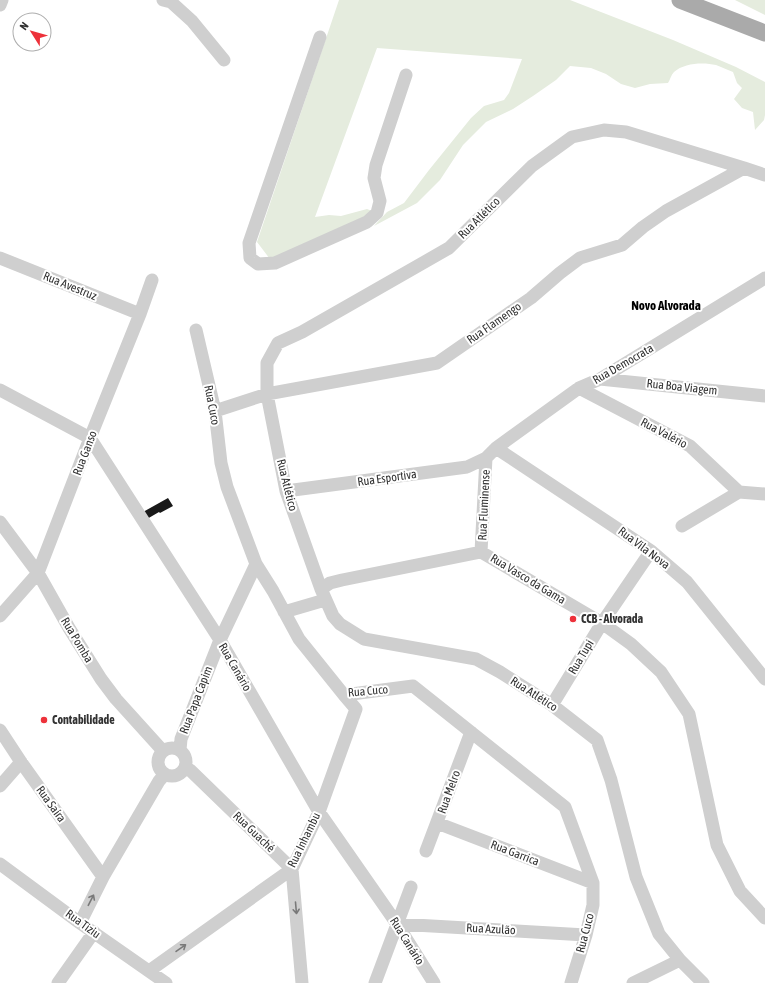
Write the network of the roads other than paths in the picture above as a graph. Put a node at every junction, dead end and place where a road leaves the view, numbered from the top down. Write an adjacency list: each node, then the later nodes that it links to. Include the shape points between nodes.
1 (2, 0): 4 (street)
2 (163, 0): 7 (street, via 171,2 192,21)
3 (680, 0): 5 (main road)
4 (0, 6)
5 (765, 33)
6 (320, 37): 8 (street, via 249,243 250,258 258,264 283,259 367,222 377,213 380,201 374,178 376,165)
7 (224, 60)
8 (406, 75)
9 (744, 168): 10 (street, Rua Atlético); 19 (street, Rua Flamengo, via 666,211 622,245 580,258 531,298 437,363); 19 (street, Rua Atlético, via 626,132 604,130 572,137 532,166 449,248 302,332 278,343 268,363)
10 (765, 175)
11 (0, 258): 14 (street, Rua Avestruz)
12 (765, 278): 16 (street, Rua Democrata)
13 (152, 280): 14 (street, Rua Ganso)
14 (140, 314): 22 (street, Rua Ganso)
15 (196, 330): 21 (street, Rua Cuco)
16 (600, 379): 17 (street, Rua Democrata); 20 (street, Rua Boa Viagem)
17 (579, 388): 23 (street, Rua Democrata); 26 (street, Rua Valério, via 690,446)
18 (0, 390): 22 (street, Rua Canário)
19 (267, 394): 21 (street, Rua Flamengo); 25 (street, Rua Atlético)
20 (765, 396)
21 (215, 411): 32 (street, Rua Cuco, via 226,487)
22 (90, 438): 33 (street, Rua Ganso); 38 (street, Rua Canário)
23 (496, 448): 24 (street, Rua Democrata); 30 (street, Rua Vila Nova)
24 (486, 458): 25 (street, Rua Esportiva, via 467,467); 31 (street, Rua Fluminense)
25 (286, 491): 34 (street, Rua Atlético)
26 (739, 492): 27 (street); 29 (street)
27 (765, 494)
28 (0, 522): 33 (street, Rua Pomba)
29 (682, 526)
30 (651, 551): 37 (street, Rua Tupi); 39 (street, Rua Vila Nova, via 687,582)
31 (481, 552): 34 (street, Rua Vasco da Gama, via 330,583); 37 (street, Rua Vasco da Gama)
32 (256, 564): 35 (street, Rua Cuco); 38 (street, Rua Papa Capim)
33 (38, 573): 36 (street, Rua Ganso); 45 (street, Rua Pomba, via 101,680)
34 (323, 594): 35 (street, Rua Vasco da Gama); 41 (street, Rua Atlético, via 333,616 340,624 364,639 476,659)
35 (284, 612): 40 (street, Rua Cuco, via 299,639)
36 (0, 616)
37 (602, 623): 41 (street, Rua Tupi); 58 (street, Rua Vasco da Gama, via 630,644 660,672 690,714 717,845 740,891)
38 (220, 640): 44 (street, Rua Papa Capim, via 181,739); 50 (street, Rua Canário)
39 (765, 679)
40 (344, 695): 43 (street, Rua Cuco, via 414,686); 50 (street, Rua Inhambu, via 356,709)
41 (552, 705): 63 (street, Rua Atlético, via 597,740 611,780 636,877 659,934)
42 (0, 730): 46 (street, Rua Saíra)
43 (471, 732): 51 (street, Rua Melro); 56 (street, Rua Cuco, via 565,807)
44 (180, 750): 45 (street, via 171,748); 47 (street, via 185,758)
45 (163, 751): 48 (street, via 158,763 161,772)
46 (21, 762): 49 (street); 55 (street, Rua Saíra)
47 (185, 767): 48 (street, via 177,775); 54 (street, Rua Guaché)
48 (165, 774): 55 (street)
49 (0, 786)
50 (318, 812): 54 (street, Rua Inhambu); 60 (street, Rua Canário)
51 (437, 822): 52 (street, Rua Melro); 56 (street, Rua Garrica)
52 (426, 851)
53 (0, 864): 59 (street, Rua Tiziu)
54 (292, 869): 64 (street, Rua Inhambu, one-way to 54); 67 (street, one-way to 67)
55 (103, 877): 59 (street, one-way to 55)
56 (593, 883): 62 (street, Rua Cuco, via 593,905)
57 (411, 887): 60 (street)
58 (765, 918)
59 (80, 923): 61 (street, Rua Tiziu)
60 (397, 924): 62 (street, Rua Azulão); 68 (street); 69 (street, Rua Canário)
61 (94, 932): 64 (street, Rua Tiziu); 65 (street)
62 (586, 935): 70 (street, Rua Cuco)
63 (680, 960): 71 (street); 72 (street, Rua Atlético)
64 (149, 971): 66 (street, Rua Tiziu)
65 (58, 983)
66 (166, 983)
67 (302, 983)
68 (375, 983)
69 (434, 983)
70 (571, 983)
71 (633, 983)
72 (703, 983)

